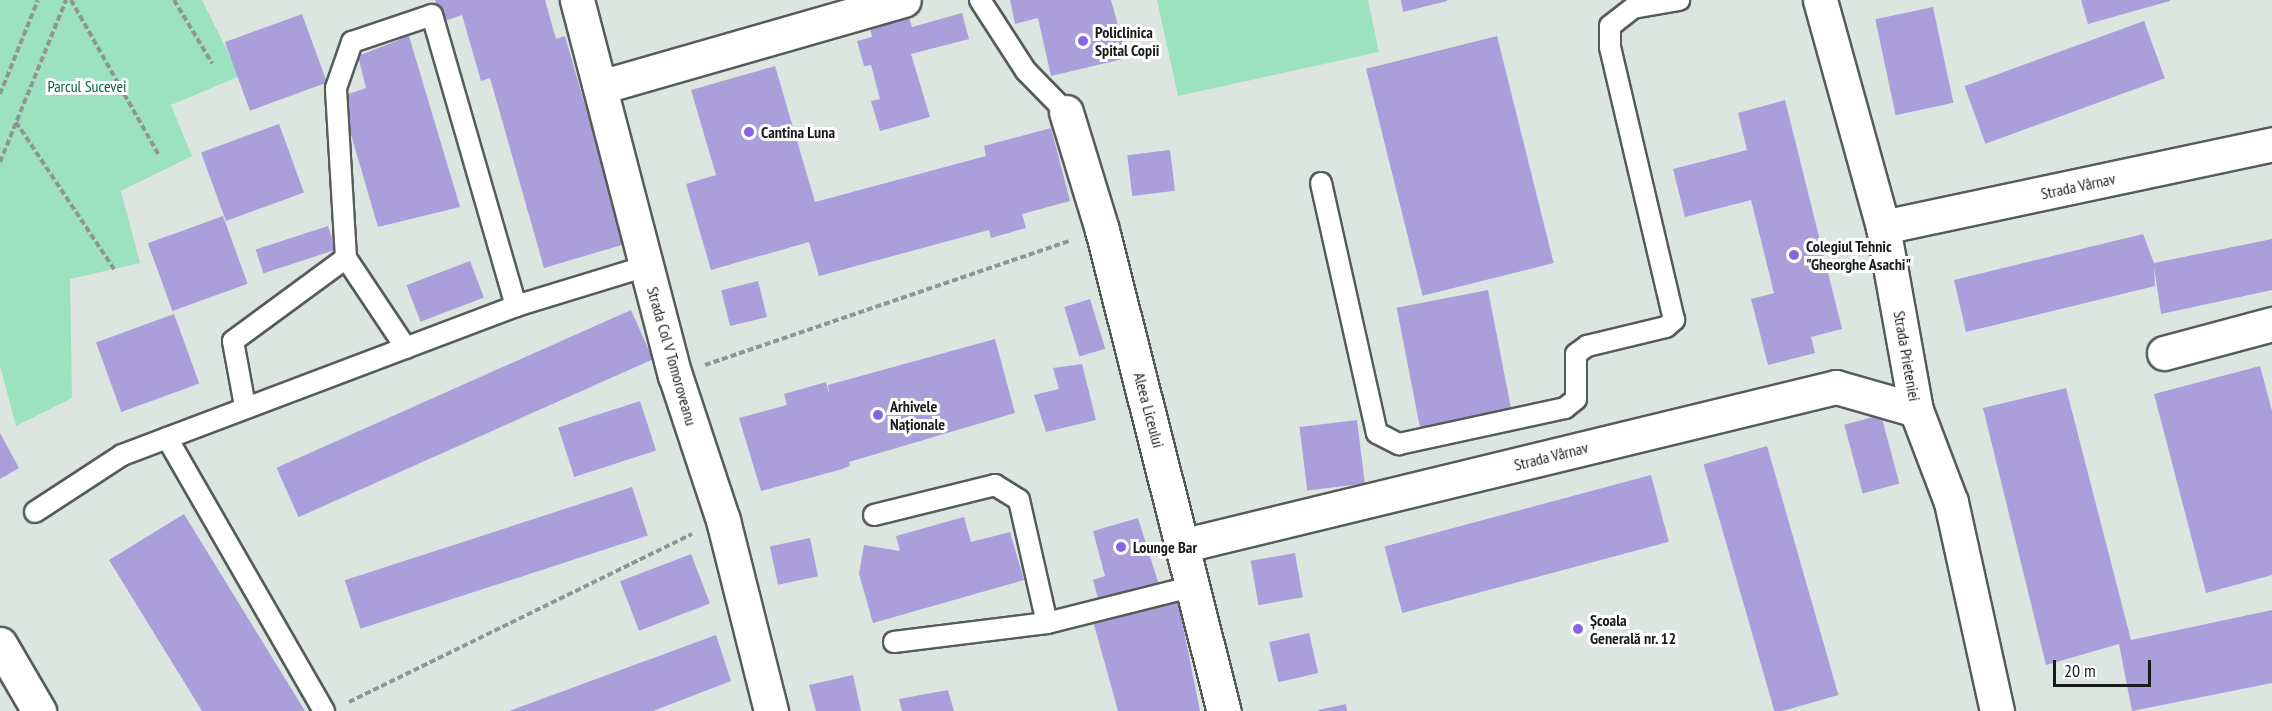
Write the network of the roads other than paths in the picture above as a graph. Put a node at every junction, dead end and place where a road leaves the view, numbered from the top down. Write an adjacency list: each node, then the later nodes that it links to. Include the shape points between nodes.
1 (577, 0): 7 (street, Strada Col V Tomoroveanu)
2 (904, 0): 7 (street)
3 (980, 0): 8 (lane, via 1026,71)
4 (1679, 0): 10 (lane, via 1633,8 1610,26 1610,47 1674,320 1666,327 1587,346 1576,354 1576,399 1565,408 1399,444 1377,433)
5 (1820, 0): 11 (street, Strada Prieteniei)
6 (430, 7): 12 (lane, via 352,42 336,88); 14 (lane)
7 (600, 87): 13 (street, Strada Col V Tomoroveanu)
8 (1066, 112): 23 (street, Aleea Liceului, via 1102,230)
9 (2272, 144): 11 (street, Strada Vârnav)
10 (1321, 183)
11 (1883, 227): 19 (street, Strada Prieteniei)
12 (346, 258): 16 (lane); 18 (lane, via 233,341)
13 (646, 266): 14 (lane); 30 (street, Strada Col V Tomoroveanu, via 675,375 723,520)
14 (516, 306): 16 (lane)
15 (2272, 324): 17 (street)
16 (406, 348): 18 (lane)
17 (2164, 353)
18 (245, 406): 20 (lane)
19 (1916, 410): 23 (street, Strada Vârnav, via 1836,387); 32 (street, Strada Prieteniei, via 1951,502)
20 (167, 438): 21 (lane, via 122,455); 28 (lane)
21 (35, 512)
22 (874, 515): 25 (lane, via 994,485 1003,490 1019,500)
23 (1185, 545): 24 (street, Aleea Liceului)
24 (1194, 586): 25 (lane); 31 (street, Aleea Liceului)
25 (1047, 623): 26 (lane)
26 (894, 642)
27 (0, 644): 29 (street)
28 (333, 708)
29 (39, 711)
30 (771, 711)
31 (1224, 711)
32 (1996, 711)

